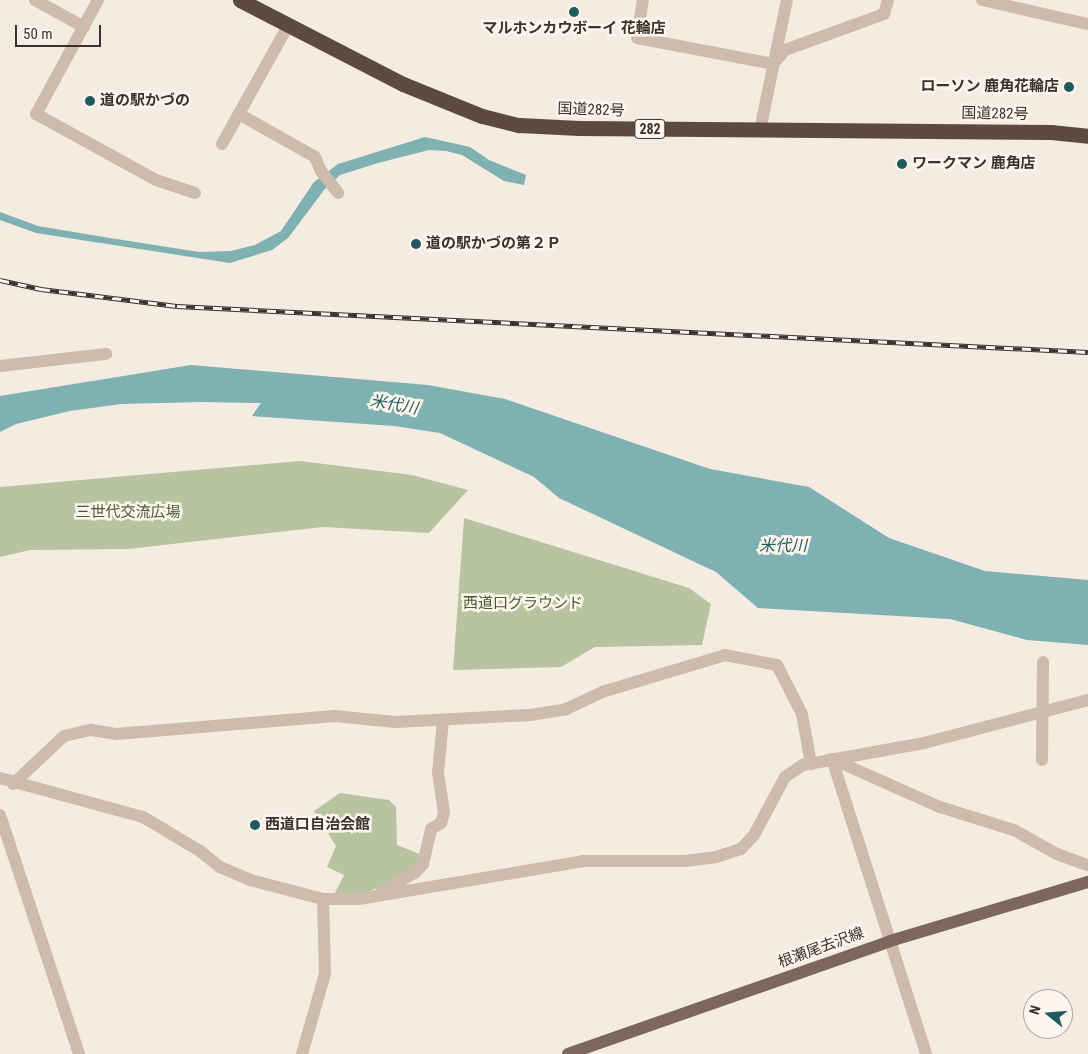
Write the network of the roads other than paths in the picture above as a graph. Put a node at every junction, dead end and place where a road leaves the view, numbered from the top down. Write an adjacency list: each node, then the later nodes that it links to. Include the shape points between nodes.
1 (35, 0): 10 (street)
2 (98, 0): 10 (street)
3 (240, 0): 9 (highway, 国道282号 / 282)
4 (643, 0): 11 (street, via 637,38)
5 (787, 0): 11 (street)
6 (888, 0): 11 (street, via 884,14 785,50)
7 (982, 0): 8 (street)
8 (1088, 24)
9 (288, 26): 12 (street); 13 (highway, 国道282号 / 282, via 403,84 482,116 519,125)
10 (84, 27): 17 (street, via 36,114 156,180)
11 (774, 64): 13 (street)
12 (239, 114): 15 (street); 16 (street, via 315,157 321,172)
13 (760, 130): 14 (highway, 国道282号 / 282, via 1042,132)
14 (1088, 136)
15 (222, 144)
16 (336, 190)
17 (195, 193)
18 (106, 354): 19 (street)
19 (0, 366)
20 (1043, 662): 22 (street)
21 (1088, 700): 22 (street)
22 (1043, 713): 24 (street, via 924,743); 25 (street)
23 (443, 720): 26 (street, via 566,709 602,692 725,655 778,665 802,714); 28 (street, via 396,722 334,716 116,734 91,730 64,736); 32 (street, via 438,773 444,814 441,823 430,829 423,864 415,873)
24 (832, 759): 26 (street); 30 (street, via 940,807 1014,830 1057,854); 34 (street)
25 (1042, 760)
26 (811, 764): 32 (street, via 785,777 763,822 741,849 716,857 685,861 583,861)
27 (0, 778): 28 (street)
28 (13, 784): 33 (street, via 143,817 185,841 220,867 280,889)
29 (0, 815): 35 (street)
30 (1088, 865)
31 (1088, 882): 34 (main road, 根瀬尾去沢線)
32 (368, 897): 33 (street)
33 (323, 899): 36 (street, via 325,974)
34 (890, 941): 37 (main road, 根瀬尾去沢線); 38 (street)
35 (79, 1054)
36 (302, 1054)
37 (568, 1054)
38 (926, 1054)

